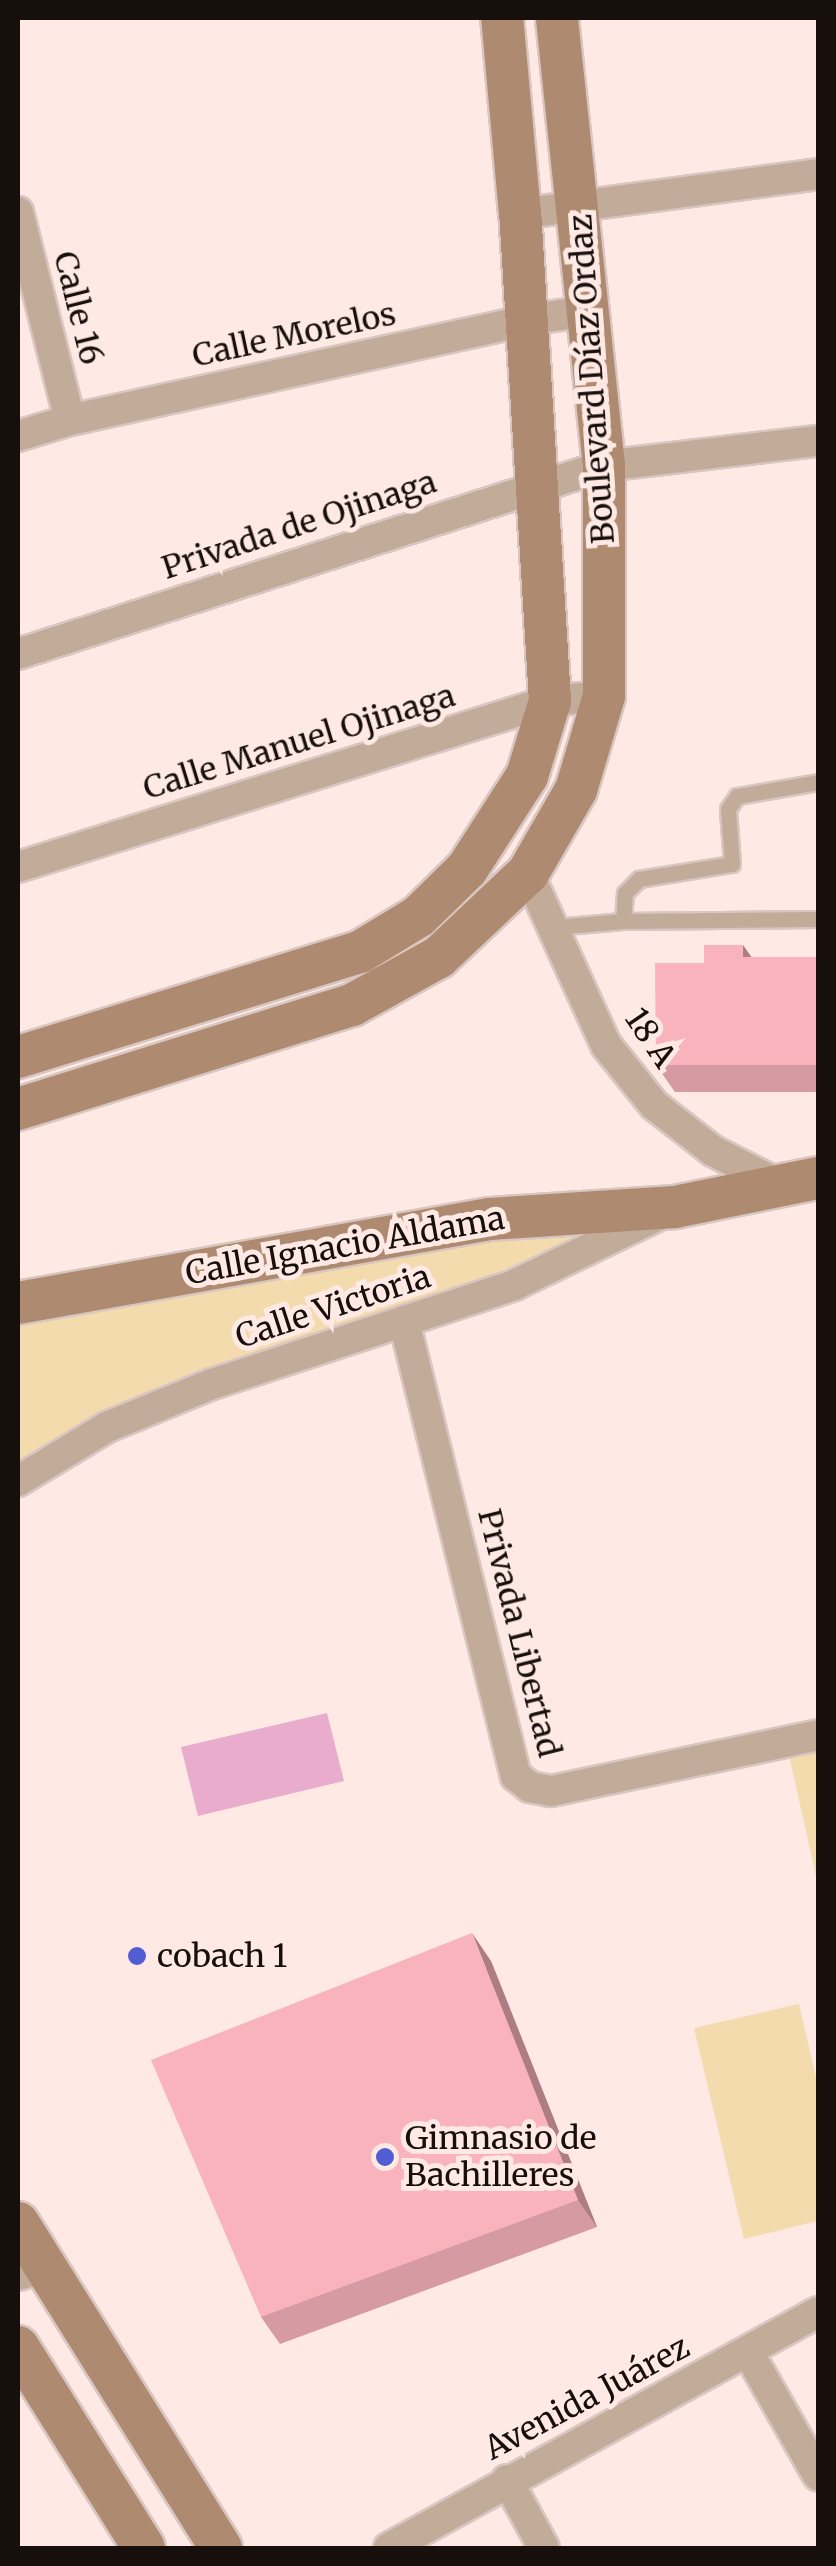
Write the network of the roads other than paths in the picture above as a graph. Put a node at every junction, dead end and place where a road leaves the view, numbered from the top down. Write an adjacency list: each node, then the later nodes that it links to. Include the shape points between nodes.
1 (502, 18): 6 (main road, Boulevard Díaz Ordaz)
2 (558, 18): 4 (main road, Boulevard Díaz Ordaz)
3 (818, 174): 4 (street)
4 (580, 206): 6 (street); 7 (main road, Boulevard Díaz Ordaz)
5 (18, 212): 9 (street, Calle 16)
6 (520, 214): 8 (main road, Boulevard Díaz Ordaz)
7 (588, 311): 8 (street, Calle Morelos); 12 (main road, Boulevard Díaz Ordaz)
8 (527, 320): 9 (street, Calle Morelos); 13 (main road, Boulevard Díaz Ordaz)
9 (70, 420): 10 (street, Calle Morelos)
10 (18, 436)
11 (818, 441): 12 (street, Privada de Ojinaga)
12 (604, 466): 13 (street, Privada de Ojinaga); 15 (main road, Boulevard Díaz Ordaz)
13 (537, 484): 14 (street, Privada de Ojinaga); 16 (main road, Boulevard Díaz Ordaz)
14 (18, 654)
15 (604, 696): 16 (street, Calle Manuel Ojinaga); 19 (main road, Boulevard Díaz Ordaz, via 576,790)
16 (550, 701): 18 (street, Calle Manuel Ojinaga); 23 (main road, Boulevard Díaz Ordaz, via 527,776 467,869 419,916 360,952)
17 (818, 782): 21 (lane, via 738,796 728,809 732,864 639,879 625,893)
18 (18, 866)
19 (528, 873): 22 (street, 18 A); 24 (main road, Boulevard Díaz Ordaz, via 439,957 352,1005)
20 (818, 919): 21 (lane)
21 (623, 920): 22 (lane)
22 (556, 927): 25 (street, 18 A, via 606,1045 654,1105 713,1151)
23 (18, 1056)
24 (18, 1109)
25 (799, 1182): 26 (main road, Calle Ignacio Aldama)
26 (674, 1207): 27 (main road, Calle Ignacio Aldama, via 490,1219); 28 (street, Calle Victoria, via 514,1285)
27 (18, 1304)
28 (404, 1322): 29 (street, Calle Victoria, via 194,1391 107,1427); 30 (street, Privada Libertad, via 516,1776 551,1791)
29 (18, 1480)
30 (818, 1735)
31 (18, 2223): 32 (main road)
32 (32, 2271): 39 (main road)
33 (818, 2312): 35 (street, Avenida Juárez)
34 (18, 2347): 38 (main road)
35 (748, 2352): 36 (street); 37 (street, Avenida Juárez)
36 (818, 2475)
37 (507, 2480): 40 (street, Avenida Juárez); 41 (street)
38 (144, 2548)
39 (222, 2548)
40 (389, 2548)
41 (544, 2548)

